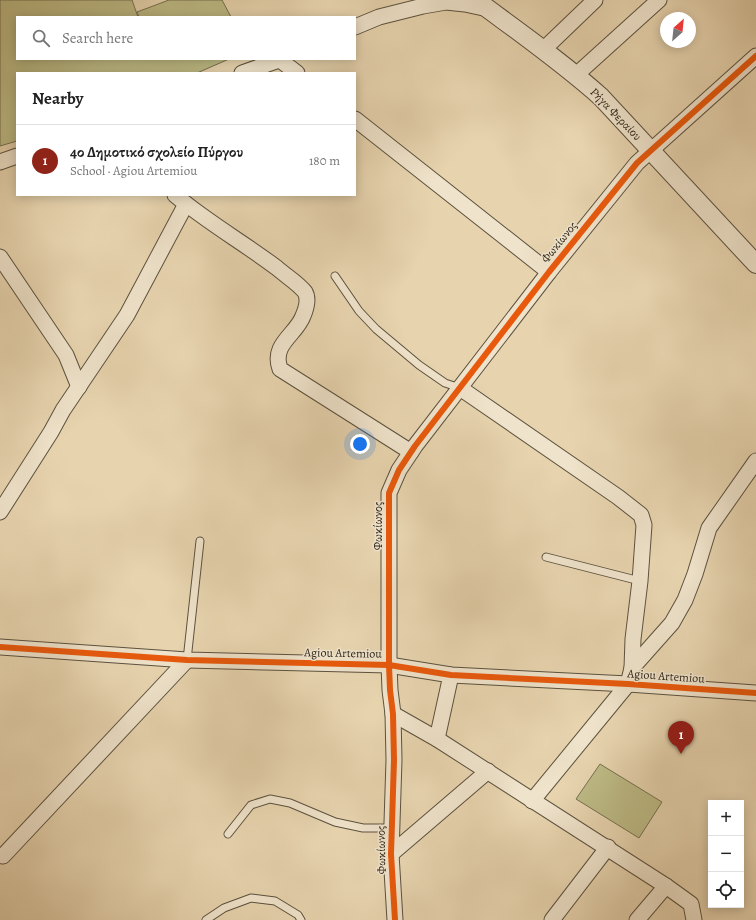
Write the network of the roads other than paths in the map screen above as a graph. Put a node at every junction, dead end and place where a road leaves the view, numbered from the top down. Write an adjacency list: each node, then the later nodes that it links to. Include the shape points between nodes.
1 (398, 0): 5 (street)
2 (595, 0): 7 (street)
3 (660, 0): 13 (street)
4 (482, 5): 5 (street, via 446,2); 7 (street, Ρήγα Φεραίου)
5 (379, 17): 6 (street)
6 (356, 27)
7 (544, 49): 13 (street, Ρήγα Φεραίου)
8 (756, 56): 15 (street, Φωκίωνος)
9 (278, 60): 11 (street)
10 (282, 60): 12 (street)
11 (245, 72)
12 (296, 72)
13 (576, 75): 15 (street, Ρήγα Φεραίου, via 601,97)
14 (356, 120): 21 (street)
15 (651, 150): 20 (street, Ρήγα Φεραίου); 21 (street, Φωκίωνος, via 637,163)
16 (16, 156): 17 (street)
17 (0, 162)
18 (180, 199): 23 (street, via 127,315); 25 (street, via 298,284 306,293 307,303 302,318 280,348 280,369)
19 (0, 257): 23 (street, via 66,355)
20 (755, 261)
21 (549, 272): 24 (street, Φωκίωνος)
22 (335, 276): 24 (lane, via 359,311 376,330 445,383)
23 (79, 386): 27 (street)
24 (460, 388): 25 (street, Φωκίωνος); 30 (street, via 641,515 644,525)
25 (411, 452): 33 (street, Φωκίωνος, via 399,470 389,493)
26 (756, 461): 34 (street, via 709,528 685,600 672,623)
27 (0, 512)
28 (200, 541): 32 (lane)
29 (546, 557): 30 (lane)
30 (640, 581): 34 (street)
31 (0, 647): 32 (street, Agiou Artemiou)
32 (187, 660): 33 (street, Agiou Artemiou); 46 (street)
33 (389, 665): 35 (street, Agiou Artemiou); 38 (street, Φωκίωνος)
34 (632, 668): 36 (street)
35 (451, 675): 36 (street, Agiou Artemiou); 39 (street)
36 (628, 684): 37 (street, Agiou Artemiou); 41 (street)
37 (756, 693)
38 (393, 714): 39 (street); 42 (street, Φωκίωνος)
39 (437, 739): 40 (street)
40 (488, 772): 41 (street); 45 (street)
41 (532, 800): 44 (street)
42 (391, 828): 43 (lane, via 363,828 335,822 290,803 270,799 251,805); 45 (street, Φωκίωνος)
43 (228, 834)
44 (608, 848): 47 (street); 51 (street)
45 (391, 854): 50 (street, Φωκίωνος)
46 (3, 856)
47 (666, 886): 52 (street); 53 (street, via 691,904)
48 (206, 920): 49 (lane, via 224,908 251,898 275,901 298,915)
49 (301, 920)
50 (395, 920)
51 (552, 920)
52 (637, 920)
53 (694, 920)

